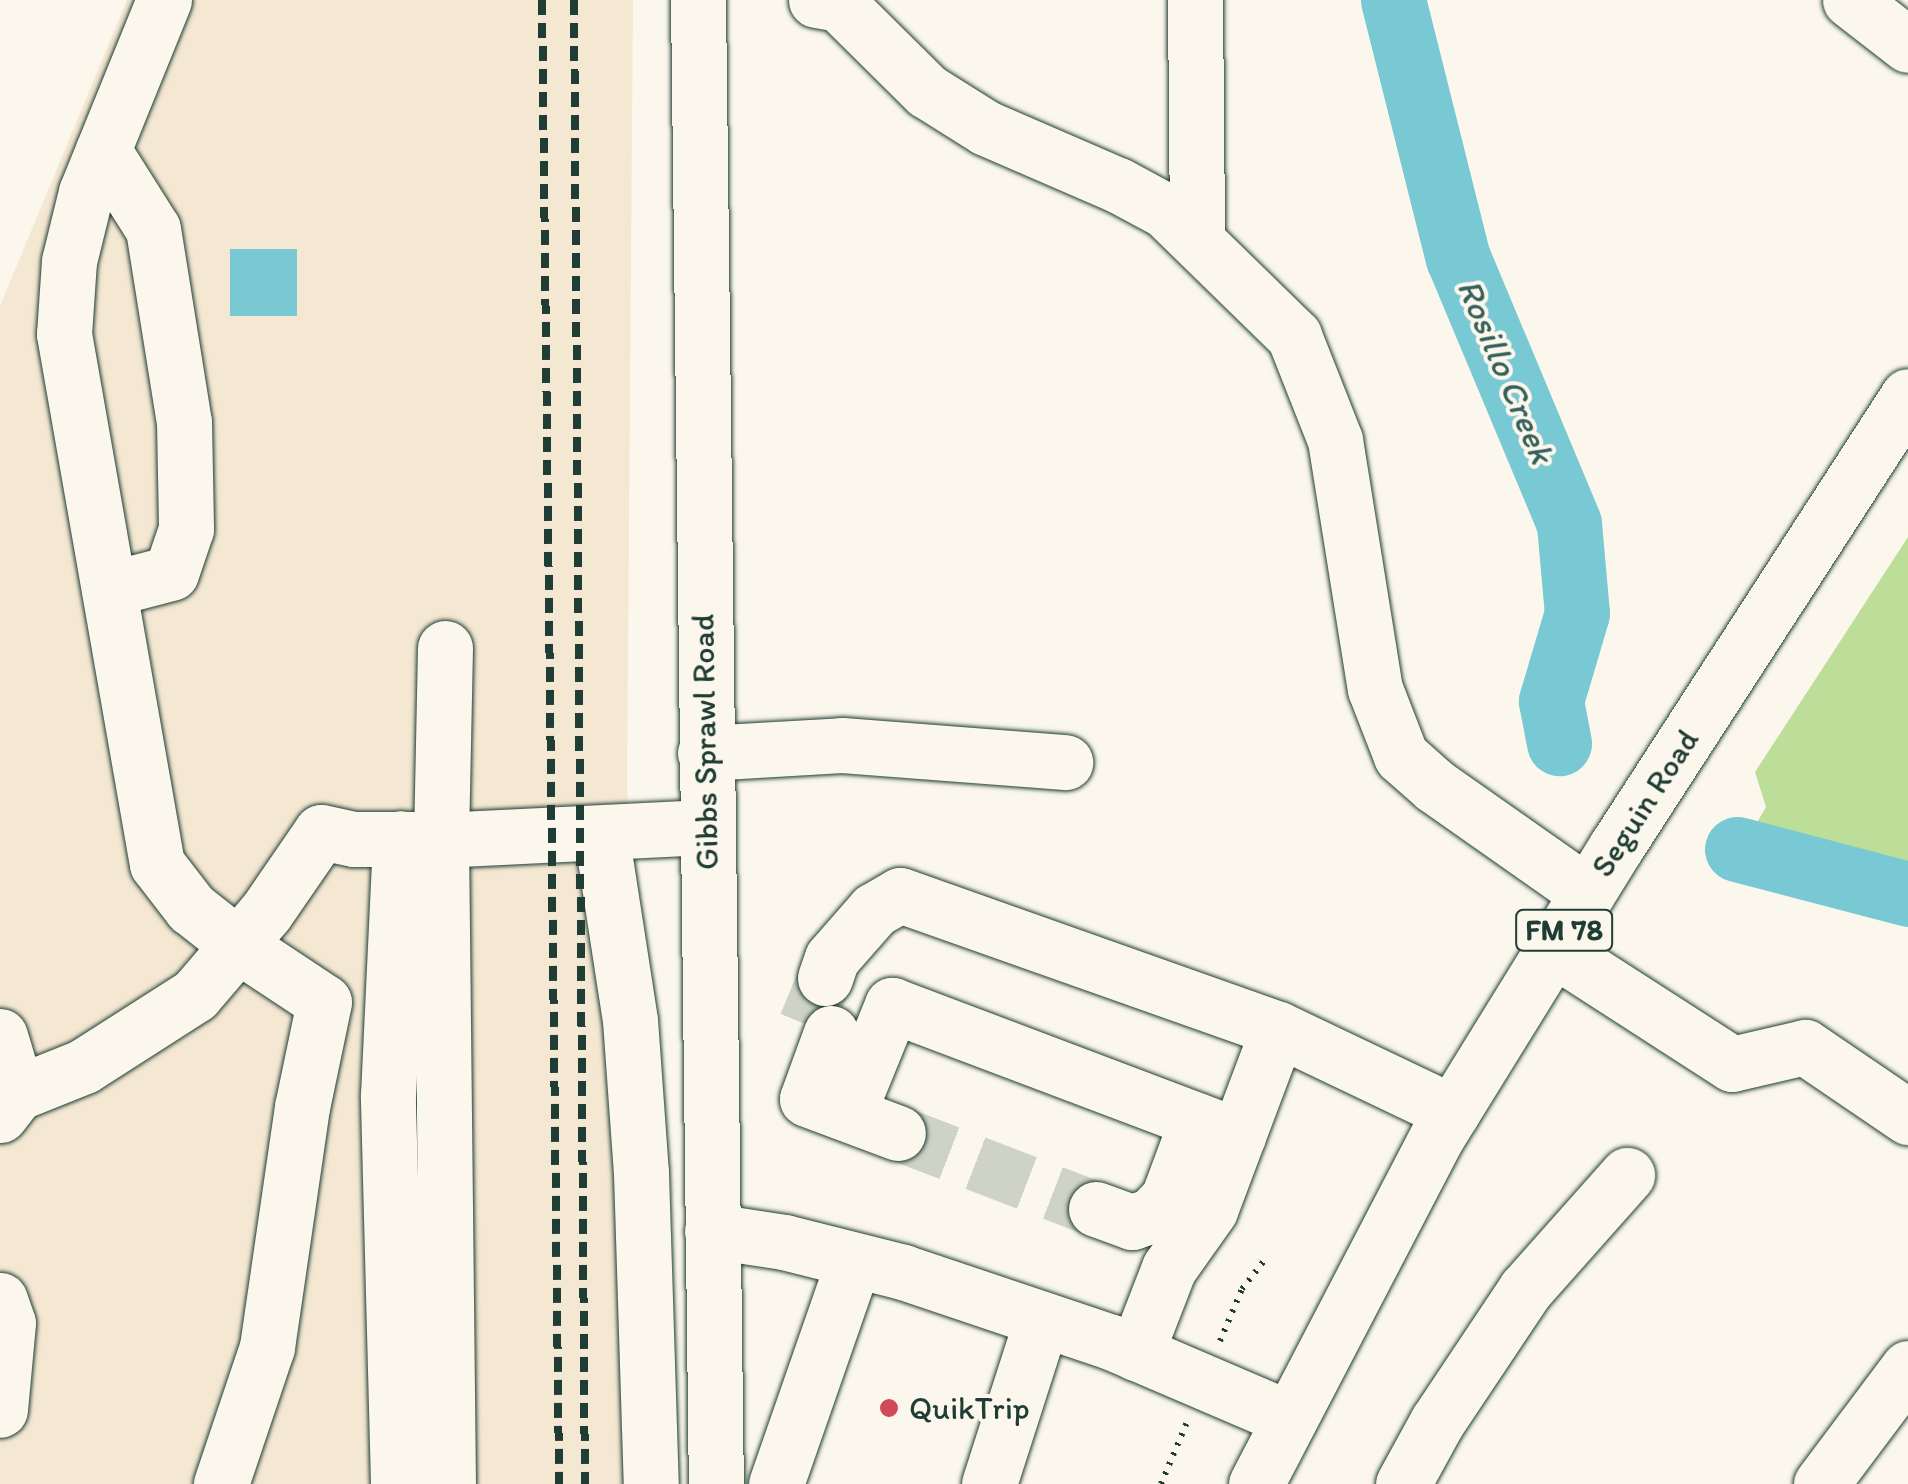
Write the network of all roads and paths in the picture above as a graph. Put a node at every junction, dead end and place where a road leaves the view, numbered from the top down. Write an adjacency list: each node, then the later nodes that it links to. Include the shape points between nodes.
1 (164, 0): 7 (street)
2 (698, 0): 12 (street, Gibbs Sprawl Road)
3 (1196, 0): 8 (street)
4 (1850, 0): 6 (street)
5 (832, 1): 8 (street, via 927,91 986,128 1118,184 1166,211)
6 (1908, 44)
7 (103, 150): 10 (street, via 69,261 64,334); 10 (street, via 152,229 184,422 186,529 170,573)
8 (1196, 239): 17 (street, via 1294,336 1335,440 1376,689 1401,756)
9 (1908, 396): 17 (street, Seguin Road / FM 78)
10 (109, 589): 18 (street, via 157,864 191,908)
11 (444, 648): 16 (street)
12 (705, 752): 13 (street, via 842,744); 14 (street, Gibbs Sprawl Road)
13 (1066, 762)
14 (706, 828): 15 (street); 30 (street, Gibbs Sprawl Road)
15 (601, 833): 16 (street); 44 (street, via 630,1020)
16 (421, 838): 18 (street, via 354,839 321,832); 42 (street, via 388,1095); 43 (street)
17 (1587, 893): 19 (street, Seguin Road / FM 78)
18 (238, 946): 23 (street, via 195,994 84,1066); 41 (street, via 324,1002 267,1346)
19 (1552, 948): 24 (street, Seguin Road / FM 78); 25 (street, via 1732,1064 1805,1046)
20 (1278, 1029): 21 (street, via 900,895 874,910 832,958); 24 (street); 26 (street)
21 (829, 1034): 26 (street, via 892,1005); 27 (street)
22 (0, 1036): 23 (street)
23 (8, 1104)
24 (1452, 1112): 39 (street, Seguin Road / FM 78)
25 (1908, 1117)
26 (1217, 1128): 29 (street, via 1152,1215 1132,1222); 36 (street, via 1210,1210 1169,1268)
27 (898, 1132)
28 (1627, 1175): 50 (street, via 1525,1290)
29 (1096, 1208)
30 (712, 1232): 31 (street); 45 (street, Gibbs Sprawl Road)
31 (854, 1260): 34 (street); 46 (street)
32 (1265, 1260): 35 (path, via 1242,1289)
33 (0, 1300): 38 (street, via 8,1324)
34 (1042, 1319): 36 (street); 47 (street)
35 (1222, 1338)
36 (1136, 1353): 39 (street)
37 (1908, 1368): 51 (street)
38 (0, 1410)
39 (1288, 1418): 49 (street, Seguin Road / FM 78)
40 (1187, 1422): 48 (path)
41 (221, 1484)
42 (398, 1484)
43 (448, 1484)
44 (650, 1484)
45 (716, 1484)
46 (776, 1484)
47 (989, 1484)
48 (1161, 1484)
49 (1256, 1484)
50 (1403, 1484)
51 (1821, 1484)

